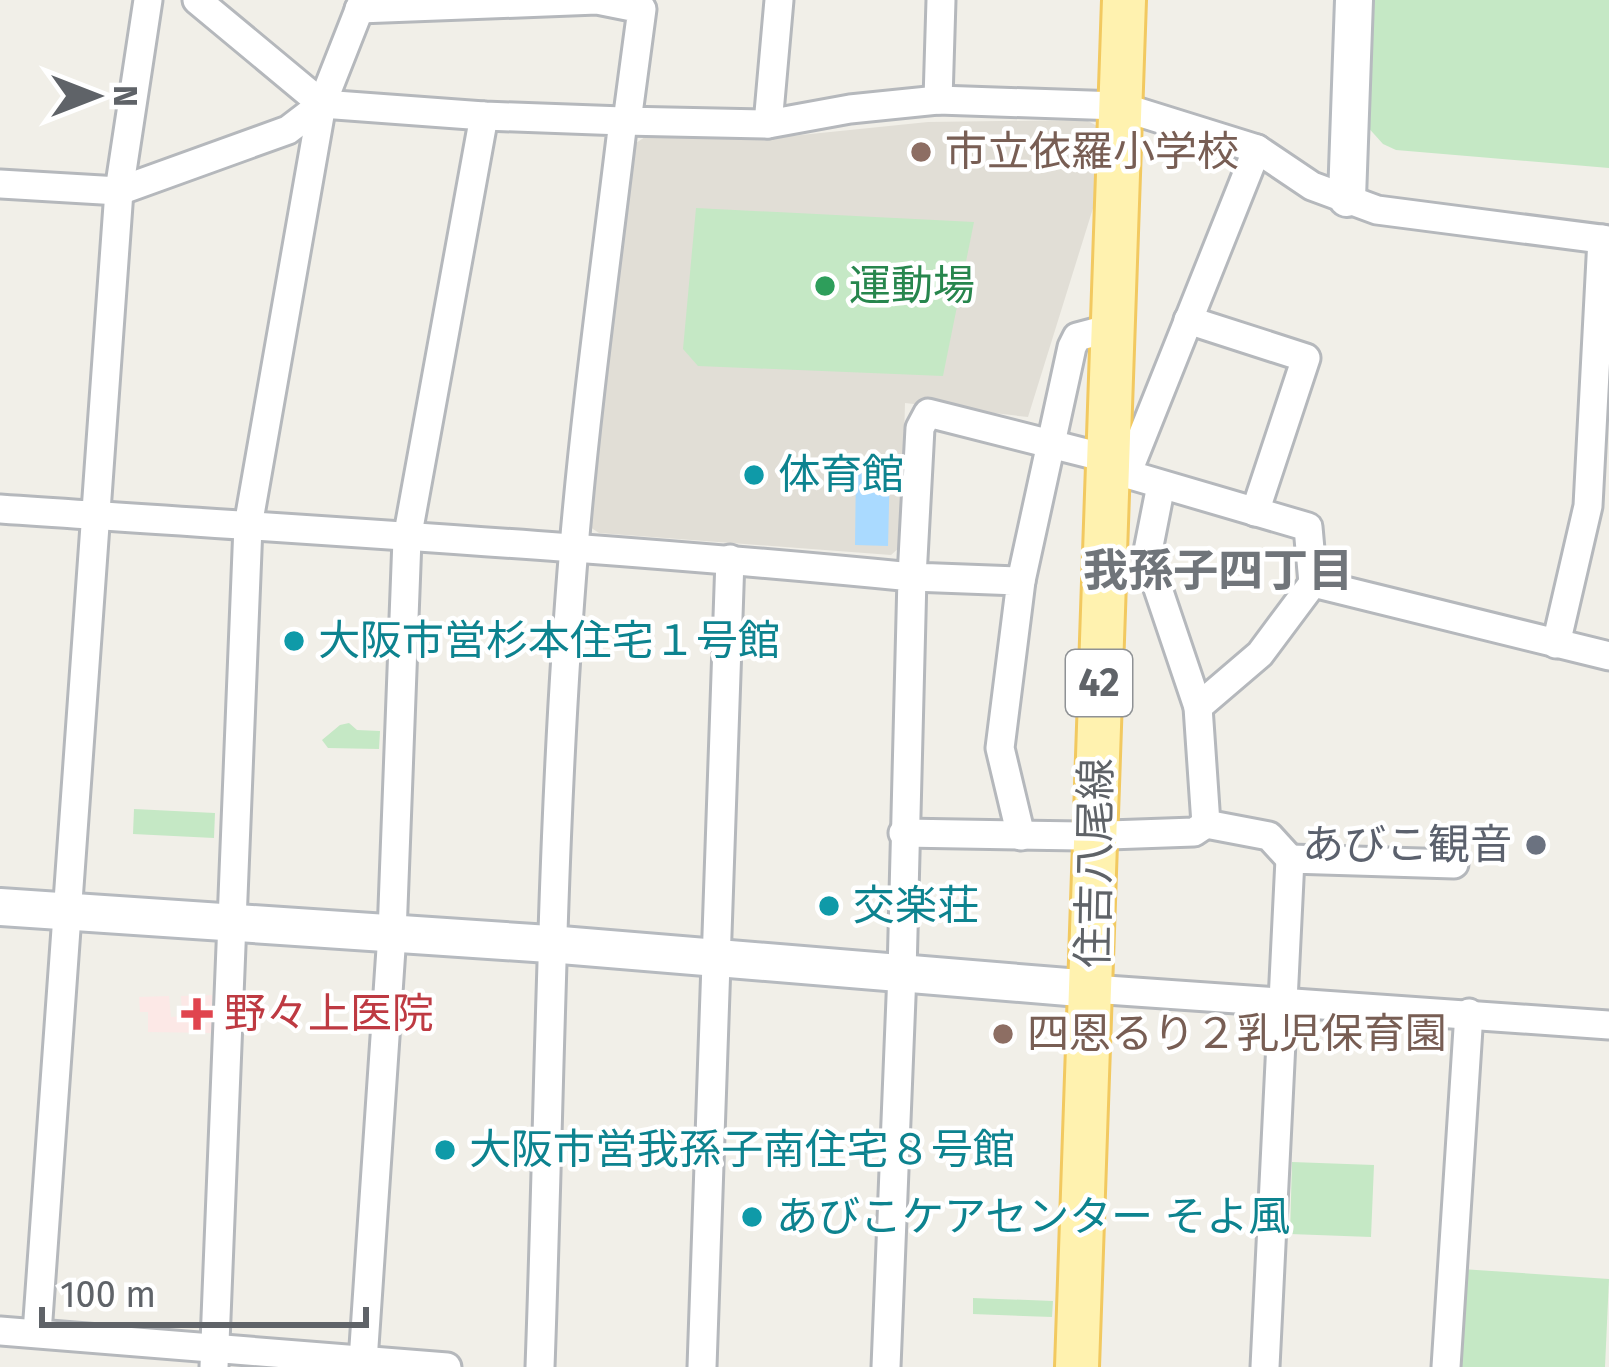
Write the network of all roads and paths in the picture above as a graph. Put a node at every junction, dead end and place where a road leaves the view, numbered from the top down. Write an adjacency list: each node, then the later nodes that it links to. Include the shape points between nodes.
1 (148, 0): 17 (street)
2 (197, 0): 10 (street)
3 (597, 0): 8 (street); 13 (street, via 643,9)
4 (779, 0): 14 (street)
5 (941, 0): 9 (street)
6 (1124, 0): 11 (main road, 住吉八尾線 / 42)
7 (1354, 0): 18 (street)
8 (361, 5): 10 (street)
9 (938, 100): 11 (street); 14 (street)
10 (322, 104): 12 (street); 17 (street, via 288,130); 30 (street)
11 (1119, 106): 15 (street); 21 (main road, 住吉八尾線 / 42)
12 (484, 116): 13 (street); 31 (street)
13 (623, 121): 14 (street); 32 (street)
14 (768, 124)
15 (1257, 149): 18 (street); 20 (street)
16 (0, 184): 17 (street)
17 (119, 190): 29 (street)
18 (1347, 198): 19 (street, via 1377,210)
19 (1606, 239): 22 (street)
20 (1188, 320): 24 (street); 28 (street, via 1306,358)
21 (1111, 328): 23 (street, via 1077,337); 24 (main road, 住吉八尾線 / 42)
22 (1601, 411): 26 (street)
23 (1048, 445): 24 (street); 34 (street, via 928,413 920,428); 35 (street)
24 (1117, 466): 25 (street); 43 (main road, 住吉八尾線 / 42)
25 (1160, 484): 28 (street); 39 (street, via 1147,556)
26 (1599, 507): 37 (street)
27 (0, 509): 29 (street)
28 (1255, 512): 36 (street, via 1308,527)
29 (96, 516): 30 (street); 47 (street)
30 (248, 526): 31 (street); 48 (street)
31 (407, 539): 32 (street); 49 (street)
32 (574, 546): 33 (street); 50 (street)
33 (730, 559): 34 (street); 51 (street)
34 (913, 577): 35 (street); 41 (street)
35 (1021, 581): 42 (street, via 1000,748)
36 (1312, 583): 37 (street); 39 (street, via 1260,653)
37 (1556, 644): 38 (street)
38 (1609, 656)
39 (1198, 706): 40 (street)
40 (1206, 824): 43 (street, via 1194,832); 44 (street, via 1269,836)
41 (904, 833): 42 (street); 52 (street)
42 (1021, 836): 43 (street)
43 (1095, 836): 53 (main road, 住吉八尾線 / 42)
44 (1290, 859): 45 (street); 54 (street)
45 (1454, 864)
46 (0, 907): 47 (street)
47 (69, 912): 48 (street); 58 (street)
48 (232, 925): 49 (street); 59 (street)
49 (392, 934): 50 (street); 60 (street)
50 (550, 944): 51 (street); 62 (street)
51 (715, 960): 52 (street); 63 (street)
52 (902, 973): 53 (street); 64 (street)
53 (1092, 988): 54 (street); 65 (main road, 住吉八尾線 / 42)
54 (1281, 1001): 55 (street); 66 (street)
55 (1469, 1013): 56 (street); 67 (street)
56 (1609, 1025)
57 (0, 1331): 58 (street)
58 (37, 1334): 59 (street)
59 (214, 1358): 60 (street)
60 (363, 1361): 61 (street)
61 (447, 1367)
62 (540, 1367)
63 (702, 1367)
64 (886, 1367)
65 (1077, 1367)
66 (1265, 1367)
67 (1446, 1367)

